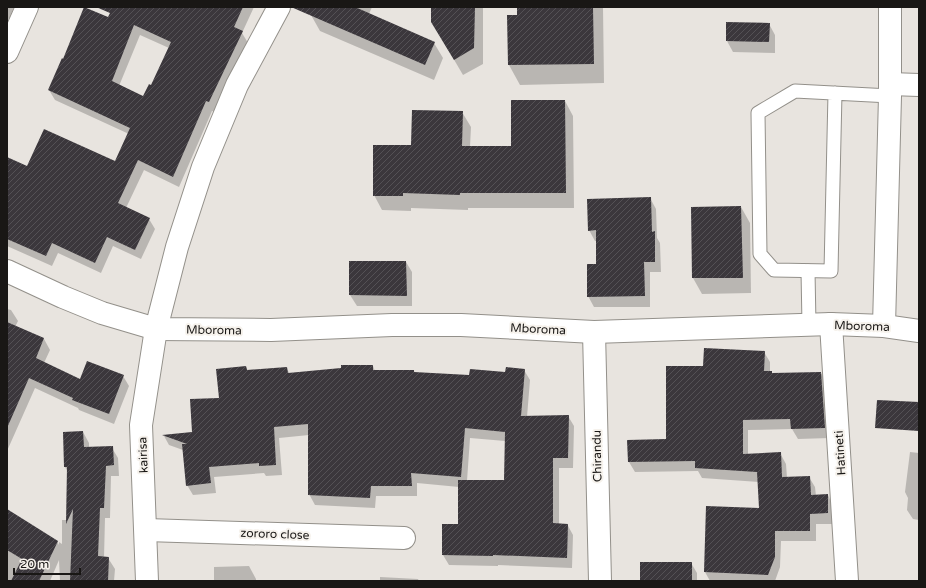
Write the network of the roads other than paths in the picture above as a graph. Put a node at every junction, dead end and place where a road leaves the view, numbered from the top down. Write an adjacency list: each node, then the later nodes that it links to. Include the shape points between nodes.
1 (27, 7): 4 (street)
2 (279, 7): 13 (street, kairisa, via 237,85 203,167 177,247)
3 (890, 7): 6 (street)
4 (7, 52)
5 (919, 84): 6 (street)
6 (890, 90): 7 (lane); 12 (street)
7 (835, 93): 9 (lane, via 831,271); 9 (lane, via 795,91 758,113 760,254 774,270)
8 (7, 271): 13 (street, Mboroma, via 102,313)
9 (808, 271): 11 (lane)
10 (831, 324): 11 (street, Mboroma); 12 (street, Mboroma); 20 (street, Hatineti)
11 (809, 325): 15 (street, Mboroma)
12 (884, 326): 14 (street, Mboroma)
13 (156, 329): 15 (street, Mboroma, via 271,330 460,325); 16 (street, kairisa, via 141,426)
14 (919, 331)
15 (594, 332): 19 (street, Chirandu)
16 (146, 530): 17 (street, zororo close); 18 (street, kairisa)
17 (404, 538)
18 (147, 581)
19 (600, 581)
20 (848, 581)

